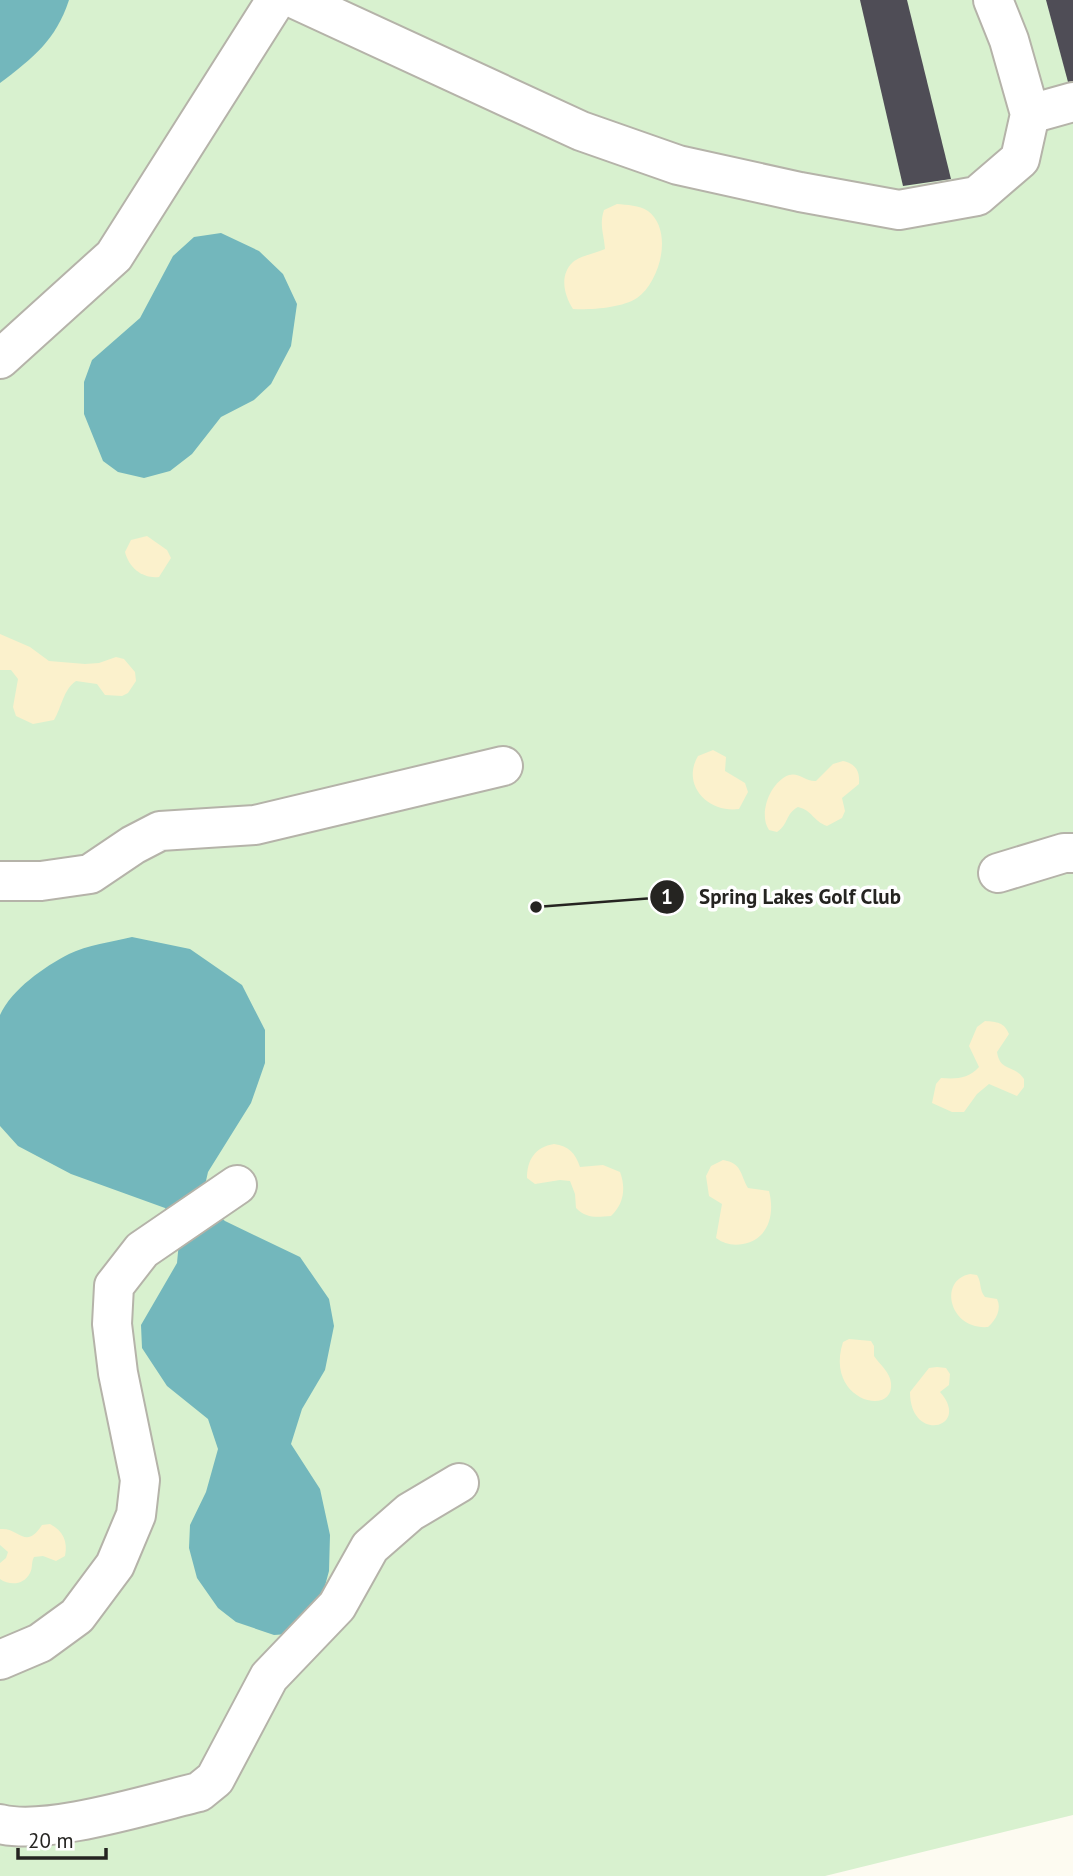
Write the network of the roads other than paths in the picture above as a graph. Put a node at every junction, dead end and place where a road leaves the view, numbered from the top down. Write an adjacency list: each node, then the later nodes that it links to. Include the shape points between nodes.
1 (276, 0): 6 (lane, via 114,256)
2 (298, 0): 5 (lane, via 581,131 678,165 899,210 976,196 1020,159)
3 (993, 0): 5 (lane)
4 (1073, 102): 5 (lane)
5 (1030, 114)
6 (0, 359)
7 (503, 766): 10 (lane, via 255,825 160,831 90,874)
8 (1073, 853): 9 (lane)
9 (998, 873)
10 (0, 881)
11 (237, 1185): 13 (lane, via 142,1250 114,1286 112,1324 140,1479 136,1515 115,1565 77,1616 40,1643)
12 (459, 1483): 14 (lane, via 410,1512 370,1547 337,1606 269,1677 215,1779 199,1792 69,1822 18,1829)
13 (0, 1660)
14 (0, 1824)

